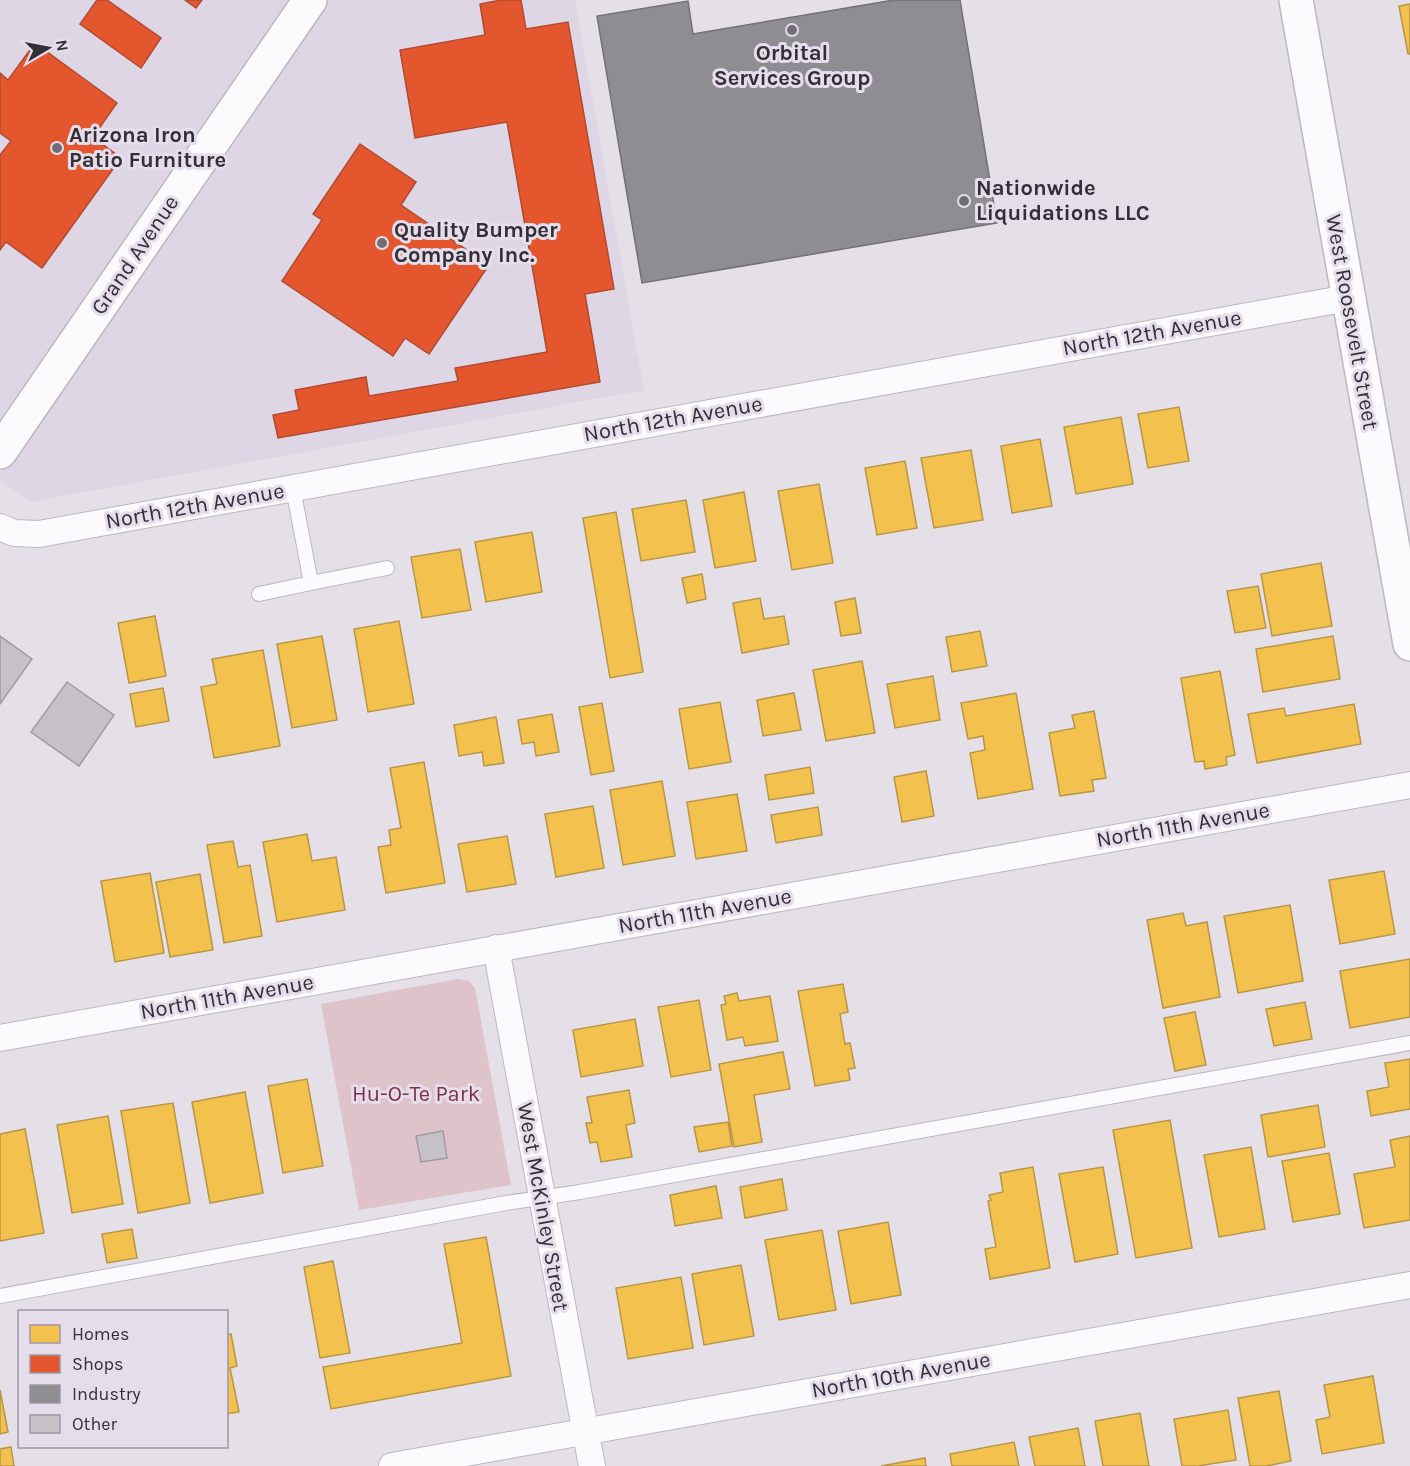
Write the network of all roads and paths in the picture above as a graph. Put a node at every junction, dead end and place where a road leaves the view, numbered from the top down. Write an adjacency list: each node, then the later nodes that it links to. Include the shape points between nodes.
1 (310, 0): 4 (street, Grand Avenue)
2 (1296, 0): 3 (street, West Roosevelt Street)
3 (1348, 298): 5 (street, North 12th Avenue); 10 (street, West Roosevelt Street)
4 (0, 452)
5 (293, 488): 6 (street, North 12th Avenue, via 39,534 14,533); 8 (lane)
6 (0, 526)
7 (387, 568): 8 (lane)
8 (311, 583): 9 (lane)
9 (259, 594)
10 (1410, 644)
11 (1410, 785): 12 (street, North 11th Avenue)
12 (496, 948): 13 (street, North 11th Avenue); 15 (street, West McKinley Street)
13 (0, 1038)
14 (1410, 1043): 15 (lane)
15 (542, 1199): 17 (lane); 18 (street, West McKinley Street)
16 (1410, 1285): 18 (street, North 10th Avenue)
17 (0, 1296)
18 (585, 1430): 19 (street, North 10th Avenue); 20 (street, West McKinley Street)
19 (392, 1466)
20 (592, 1466)

